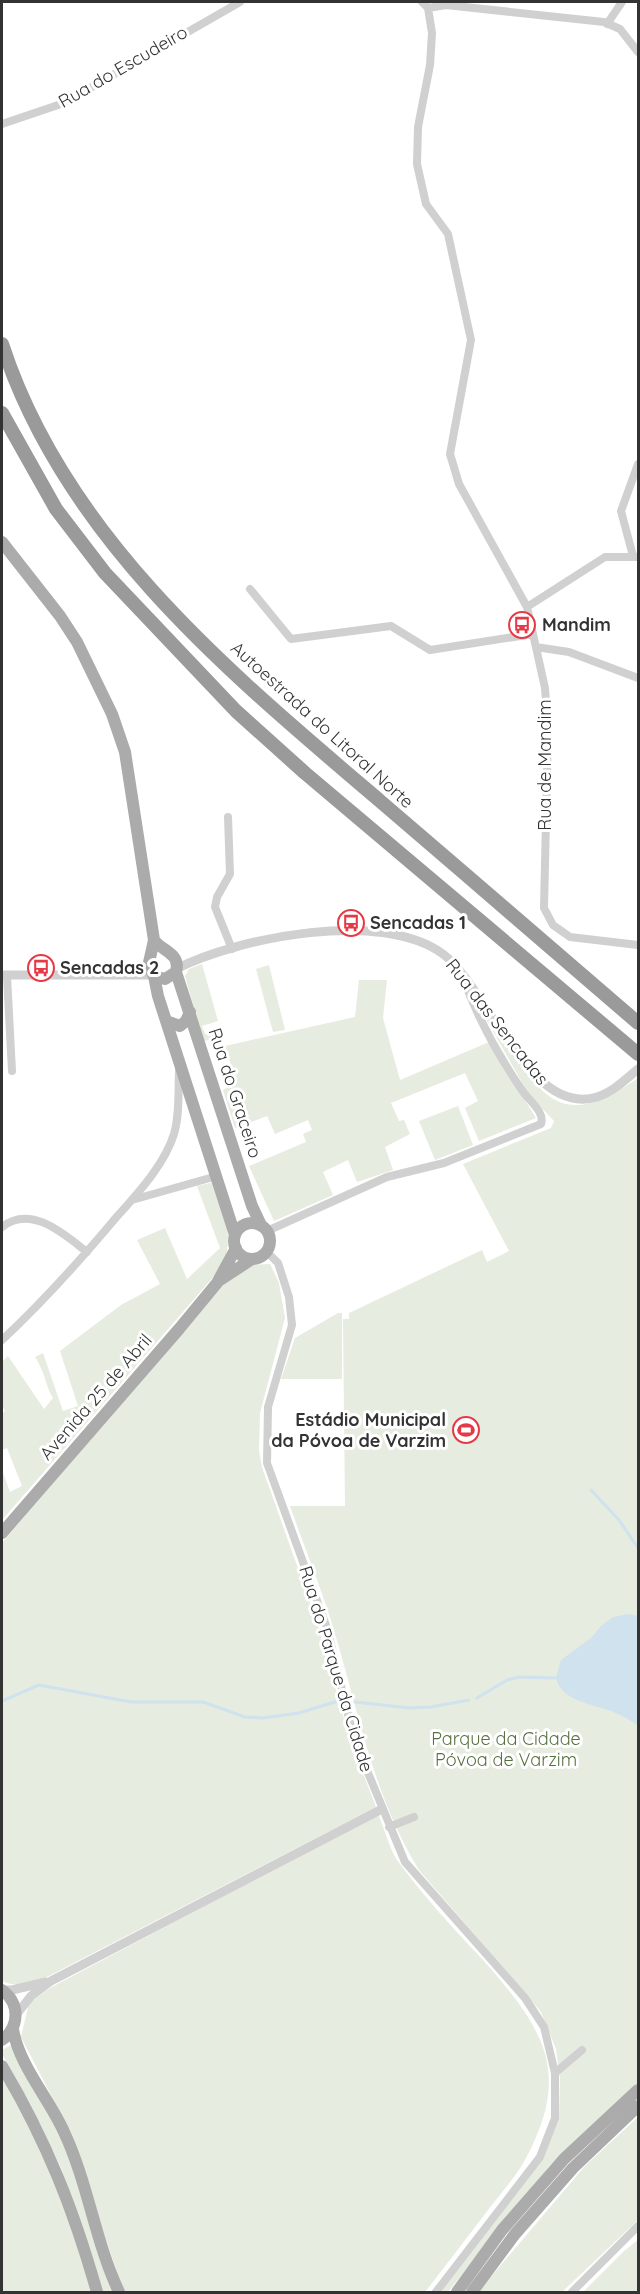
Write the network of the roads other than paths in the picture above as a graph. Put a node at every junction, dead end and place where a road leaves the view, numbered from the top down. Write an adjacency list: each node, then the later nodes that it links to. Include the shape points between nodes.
1 (240, 2): 7 (street, Rua do Escudeiro, via 64,104)
2 (422, 2): 4 (street)
3 (622, 2): 5 (street)
4 (428, 8): 5 (street, via 446,5); 14 (street, Rua de Mandim, via 432,33 430,65 418,127 417,164 426,204 447,234 471,340 450,454 459,484)
5 (607, 24): 6 (street, via 620,29)
6 (639, 52)
7 (2, 124)
8 (2, 344): 29 (highway, Autoestrada do Litoral Norte, via 43,438 85,507 143,581 247,687)
9 (2, 413): 30 (highway, via 56,509 105,573 236,711)
10 (639, 464): 12 (street, via 621,511)
11 (2, 542): 19 (main road, via 60,616 91,668 112,714 133,792)
12 (636, 557): 14 (street, via 605,557)
13 (250, 589): 15 (street, via 291,639 391,626 430,650)
14 (527, 607): 15 (street, Rua de Mandim)
15 (533, 634): 16 (street, Rua de Mandim)
16 (536, 647): 17 (street, via 569,652); 20 (street, Rua de Mandim, via 545,688 548,730 544,908 553,925 570,937)
17 (639, 678)
18 (228, 818): 21 (street, via 230,874 215,907)
19 (154, 940): 22 (main road); 23 (main road)
20 (639, 945)
21 (232, 949): 24 (street, Rua das Sencadas); 25 (street, Rua das Sencadas, via 292,933 371,932 426,944)
22 (165, 950): 23 (main road, via 157,951); 24 (main road, via 173,954)
23 (149, 970): 24 (main road, via 165,979); 26 (street); 28 (main road)
24 (179, 970): 27 (main road, Rua do Graceiro)
25 (460, 970): 32 (street, Rua das Sencadas, via 533,1073 550,1090 566,1097 591,1098 604,1094); 37 (street, via 480,1021 541,1115 541,1124 444,1163 387,1177)
26 (4, 976): 33 (street)
27 (190, 1012): 28 (main road, via 180,1026); 37 (main road, Rua do Graceiro, via 252,1206)
28 (166, 1021): 31 (main road)
29 (639, 1023)
30 (639, 1054)
31 (179, 1059): 34 (main road); 35 (street, via 174,1134 162,1159)
32 (639, 1069)
33 (12, 1071)
34 (217, 1176): 35 (street); 38 (main road)
35 (132, 1200): 40 (street)
36 (2, 1227): 40 (street, via 18,1219 46,1223)
37 (264, 1228): 38 (main road, via 246,1224); 39 (main road, via 270,1241)
38 (235, 1241): 41 (main road, via 242,1255); 42 (main road, Avenida 25 de Abril)
39 (266, 1251): 41 (main road, Avenida 25 de Abril); 45 (street, Rua do Parque da Cidade, via 278,1263 289,1297 292,1325 268,1407 267,1463 327,1628 354,1738)
40 (87, 1252): 43 (street, via 44,1301)
41 (252, 1258): 42 (main road, Avenida 25 de Abril)
42 (216, 1283): 44 (main road, Avenida 25 de Abril)
43 (2, 1340)
44 (2, 1533)
45 (382, 1809): 47 (street, Rua do Parque da Cidade); 48 (street)
46 (414, 1817): 47 (street)
47 (389, 1827): 55 (street, Rua do Parque da Cidade, via 405,1862 525,1998 544,2027)
48 (51, 1981): 49 (street); 50 (street, via 31,1996)
49 (2, 1990): 50 (main road)
50 (16, 2015): 51 (main road)
51 (13, 2029): 52 (main road); 60 (main road, via 18,2048 64,2130 78,2164)
52 (2, 2040)
53 (582, 2050): 55 (street)
54 (2, 2066): 59 (main road, via 57,2172)
55 (555, 2073): 61 (street, Rua do Parque da Cidade, via 555,2118 540,2157)
56 (639, 2090): 62 (main road, via 564,2159 502,2230)
57 (639, 2106): 63 (main road, via 573,2168 515,2234)
58 (639, 2226): 64 (street)
59 (97, 2292)
60 (119, 2292)
61 (436, 2292)
62 (457, 2292)
63 (472, 2292)
64 (572, 2292)

